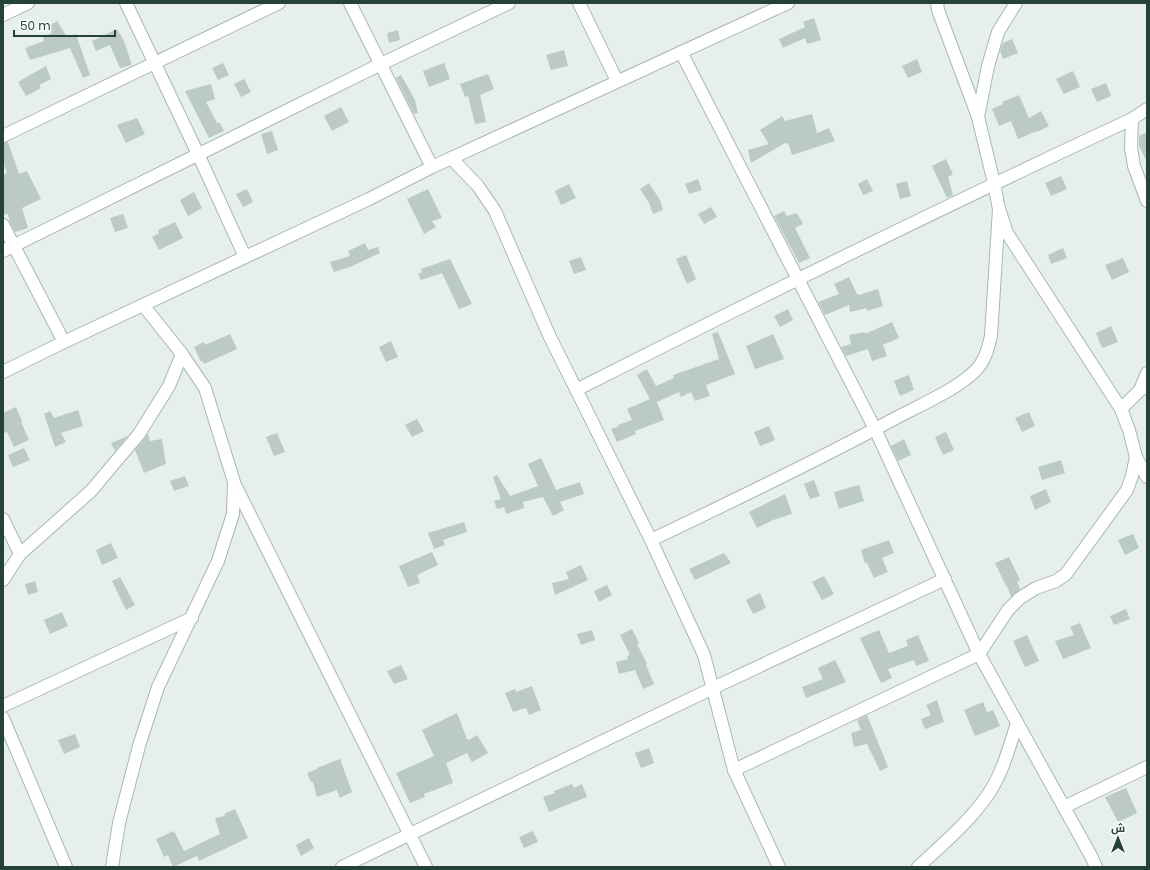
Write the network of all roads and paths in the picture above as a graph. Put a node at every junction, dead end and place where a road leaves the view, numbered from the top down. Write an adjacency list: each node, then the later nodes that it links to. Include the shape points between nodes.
1 (28, 3): 10 (street)
2 (126, 3): 12 (street)
3 (279, 3): 12 (street)
4 (350, 3): 13 (street)
5 (509, 3): 13 (street)
6 (579, 3): 14 (street)
7 (788, 3): 11 (street)
8 (937, 3): 16 (street)
9 (1016, 3): 16 (street, via 998,32)
10 (3, 15)
11 (681, 52): 14 (street); 28 (street)
12 (155, 63): 18 (street); 19 (street)
13 (381, 64): 19 (street); 21 (street)
14 (616, 81): 20 (street)
15 (1147, 109): 17 (street)
16 (978, 117): 22 (street)
17 (1132, 119): 22 (street); 23 (street, via 1131,148 1134,166)
18 (3, 136)
19 (198, 154): 26 (street); 27 (street)
20 (451, 158): 21 (street); 35 (street, via 478,186 495,211 549,336)
21 (432, 167): 27 (street)
22 (994, 183): 24 (street); 28 (street)
23 (1147, 201)
24 (999, 209): 36 (street, via 1014,246); 37 (street, via 991,336 987,354 975,370 960,383)
25 (3, 225): 26 (street)
26 (8, 249): 30 (street)
27 (245, 257): 29 (street)
28 (797, 279): 35 (street); 37 (street)
29 (143, 305): 30 (street); 31 (street)
30 (64, 342): 32 (street)
31 (182, 354): 40 (street, via 205,388); 43 (street, via 169,386 139,434 91,491)
32 (3, 372)
33 (1147, 373): 34 (street)
34 (1143, 389): 36 (street)
35 (576, 390): 42 (street)
36 (1121, 409): 38 (street)
37 (875, 429): 42 (street, via 779,479); 45 (street)
38 (1136, 458): 39 (street); 47 (street, via 1127,490 1066,574 1020,598 1008,610)
39 (1147, 477)
40 (234, 482): 46 (street, via 234,514 218,560); 55 (street)
41 (3, 519): 43 (street)
42 (651, 540): 48 (street, via 704,655)
43 (20, 554): 44 (street)
44 (3, 580)
45 (945, 580): 47 (street); 48 (street)
46 (192, 618): 49 (street); 57 (street, via 158,687 139,746 119,823)
47 (979, 654): 51 (street); 53 (street)
48 (713, 688): 53 (street); 55 (street)
49 (3, 706)
50 (3, 718): 56 (street)
51 (1017, 723): 54 (street); 61 (street, via 1009,750 987,796 964,824)
52 (1147, 767): 54 (street)
53 (734, 770): 60 (street)
54 (1064, 806): 62 (street)
55 (410, 835): 58 (street); 59 (street)
56 (66, 867)
57 (112, 867)
58 (342, 867)
59 (426, 867)
60 (779, 867)
61 (918, 867)
62 (1096, 867)

